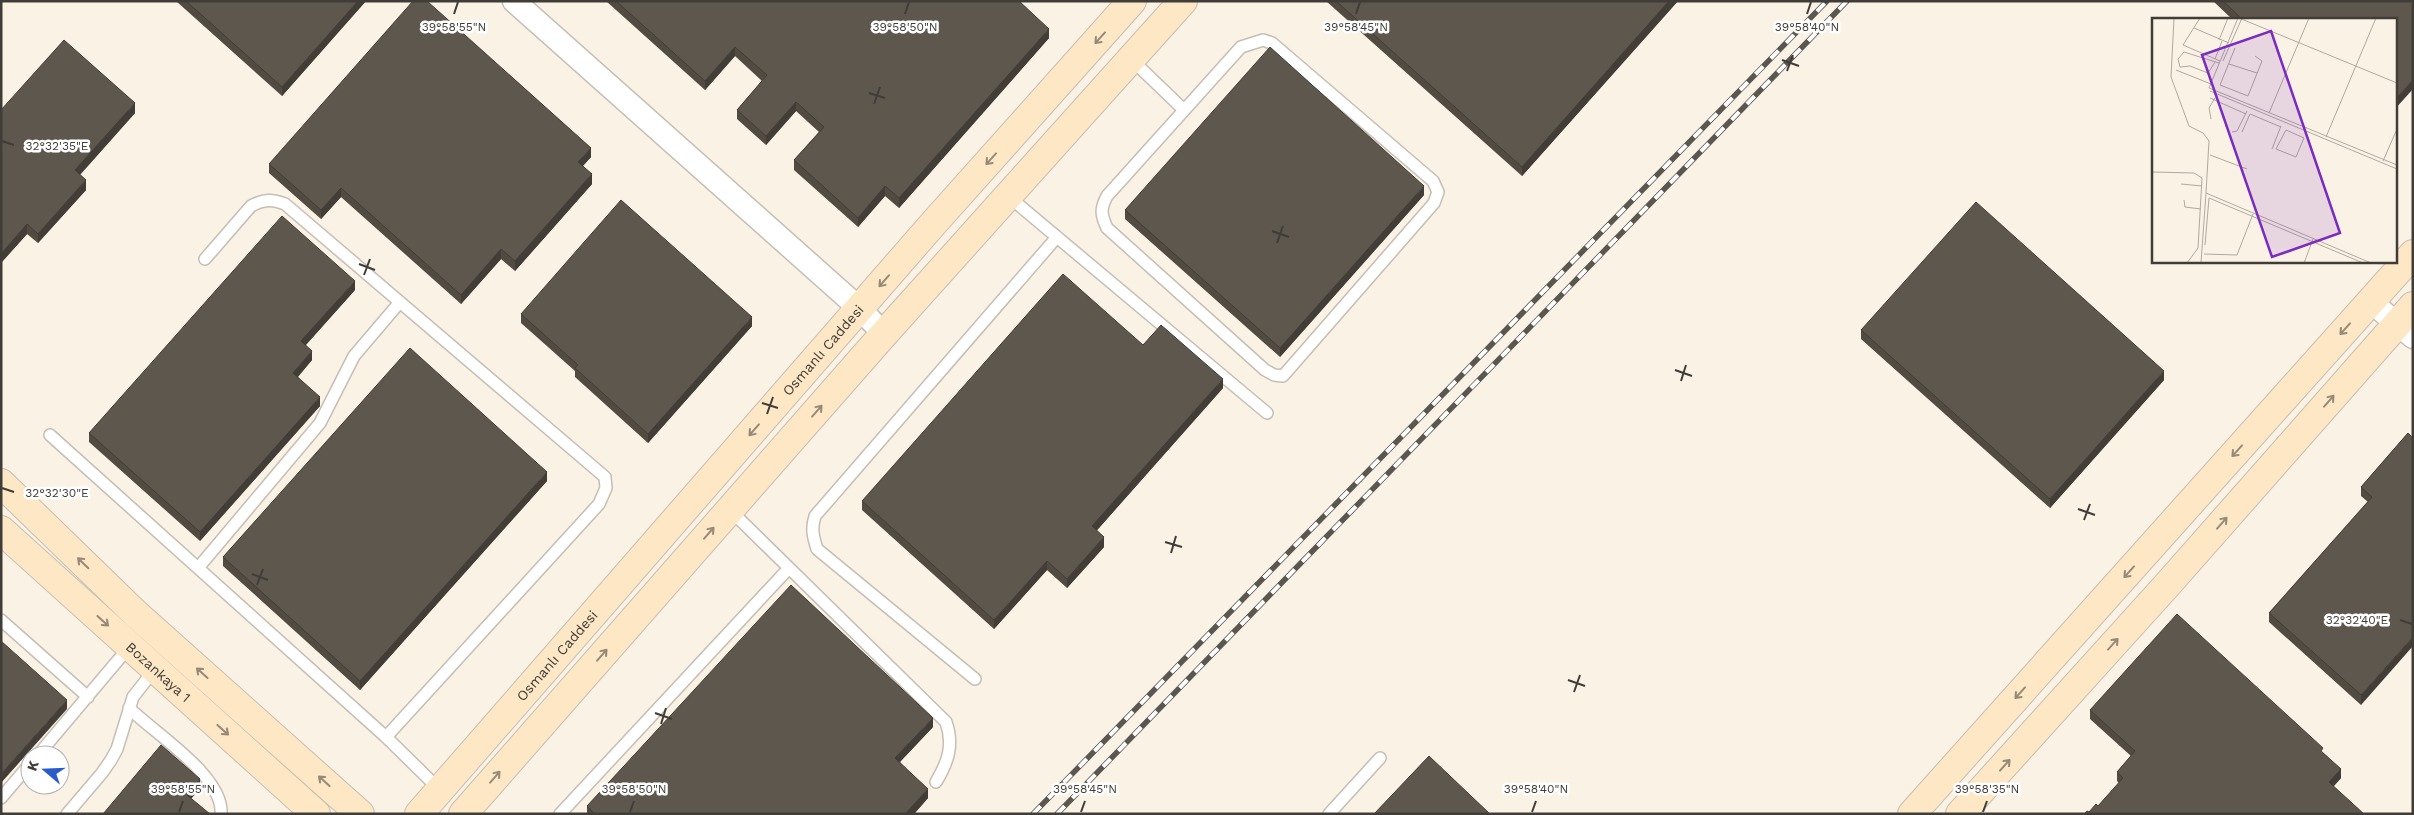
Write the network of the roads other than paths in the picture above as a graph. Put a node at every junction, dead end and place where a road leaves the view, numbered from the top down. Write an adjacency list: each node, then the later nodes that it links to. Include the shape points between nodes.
1 (514, 1): 13 (street)
2 (1183, 1): 4 (street)
3 (1128, 5): 4 (street); 13 (street, Osmanlı Caddesi, one-way to 13)
4 (1152, 36): 5 (street)
5 (1131, 59): 6 (lane); 7 (street)
6 (1184, 110): 6 (lane, via 1241,47 1263,40 1272,43 1433,181 1438,192 1434,204 1283,376 1265,370 1107,228 1102,216 1101,207 1107,196)
7 (1008, 196): 8 (lane); 15 (street)
8 (1057, 237): 16 (lane); 26 (lane, via 815,516 812,524 811,533 817,549)
9 (2413, 254): 11 (street)
10 (205, 259): 12 (lane, via 251,206 272,199 285,204)
11 (2370, 301): 14 (street); 44 (street, one-way to 44)
12 (400, 302): 21 (lane, via 354,356 320,422); 29 (lane, via 605,477 606,488 599,504)
13 (860, 309): 15 (street); 34 (street, Osmanlı Caddesi, one-way to 34)
14 (2408, 322): 45 (street, one-way to 14)
15 (884, 334): 19 (street, one-way to 15)
16 (1267, 414)
17 (50, 435): 21 (lane)
18 (1, 483): 40 (street, one-way to 18, via 136,614)
19 (730, 510): 22 (lane); 36 (street, one-way to 19)
20 (1, 530): 24 (street, Bozankaya 1, one-way to 24)
21 (198, 568): 29 (lane)
22 (789, 568): 33 (lane, via 946,722 950,753); 42 (lane)
23 (1, 620): 27 (lane)
24 (130, 646): 25 (street, Bozankaya 1); 27 (lane)
25 (155, 669): 28 (lane, via 133,697); 39 (street, Bozankaya 1, one-way to 39)
26 (975, 679)
27 (88, 697): 30 (lane)
28 (129, 708): 37 (lane, via 117,749 102,773); 38 (lane, via 205,776 219,796)
29 (386, 737): 34 (lane)
30 (47, 745)
31 (1380, 758): 43 (lane)
32 (20, 776): 35 (lane)
33 (936, 782)
34 (440, 790): 41 (street, Osmanlı Caddesi)
35 (1, 798)
36 (472, 810)
37 (67, 814)
38 (221, 814)
39 (316, 814)
40 (360, 814)
41 (419, 814)
42 (560, 814)
43 (1329, 814)
44 (1912, 814)
45 (1960, 814)

